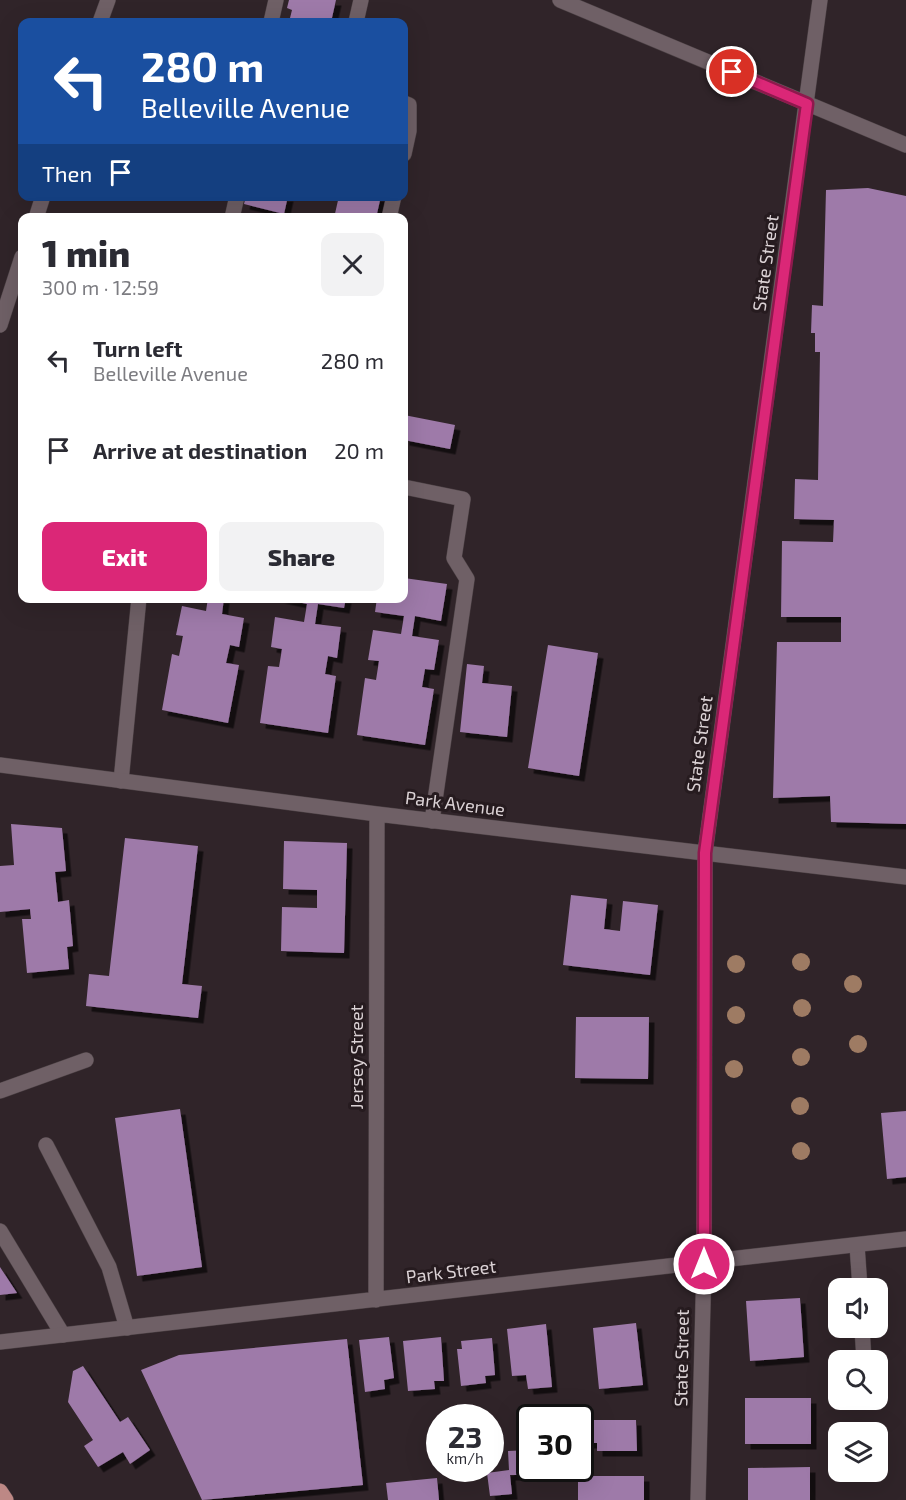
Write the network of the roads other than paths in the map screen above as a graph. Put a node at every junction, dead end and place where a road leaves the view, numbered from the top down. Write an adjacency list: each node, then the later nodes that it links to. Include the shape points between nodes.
1 (108, 0): 6 (street)
2 (276, 0): 7 (street)
3 (361, 0): 8 (street)
4 (560, 0): 9 (street)
5 (820, 0): 9 (street, State Street)
6 (101, 18)
7 (272, 18)
8 (357, 18)
9 (807, 104): 12 (street); 21 (street, State Street)
10 (408, 105): 11 (street)
11 (408, 136)
12 (906, 145)
13 (18, 269): 14 (street)
14 (0, 325)
15 (408, 488): 20 (street, via 463,499 454,558 467,579)
16 (139, 603): 18 (street)
17 (0, 765): 18 (street, Park Avenue)
18 (121, 781): 19 (street, Park Avenue)
19 (377, 814): 20 (street, Park Avenue); 31 (street, Jersey Street)
20 (432, 821): 21 (street, Park Avenue)
21 (705, 853): 22 (street, Park Avenue); 29 (street, State Street)
22 (906, 877)
23 (86, 1060): 24 (street)
24 (0, 1091)
25 (46, 1145): 32 (street, via 109,1267)
26 (0, 1231): 33 (street)
27 (906, 1239): 28 (street, Park Street)
28 (857, 1245): 29 (street, Park Street); 30 (street)
29 (704, 1264): 31 (street, Park Street); 37 (street, State Street)
30 (859, 1278)
31 (376, 1300): 32 (street, Park Street)
32 (127, 1328): 33 (street, Park Street)
33 (63, 1335): 34 (street, Park Street)
34 (0, 1342)
35 (0, 1491): 36 (main road)
36 (6, 1500)
37 (698, 1500)

